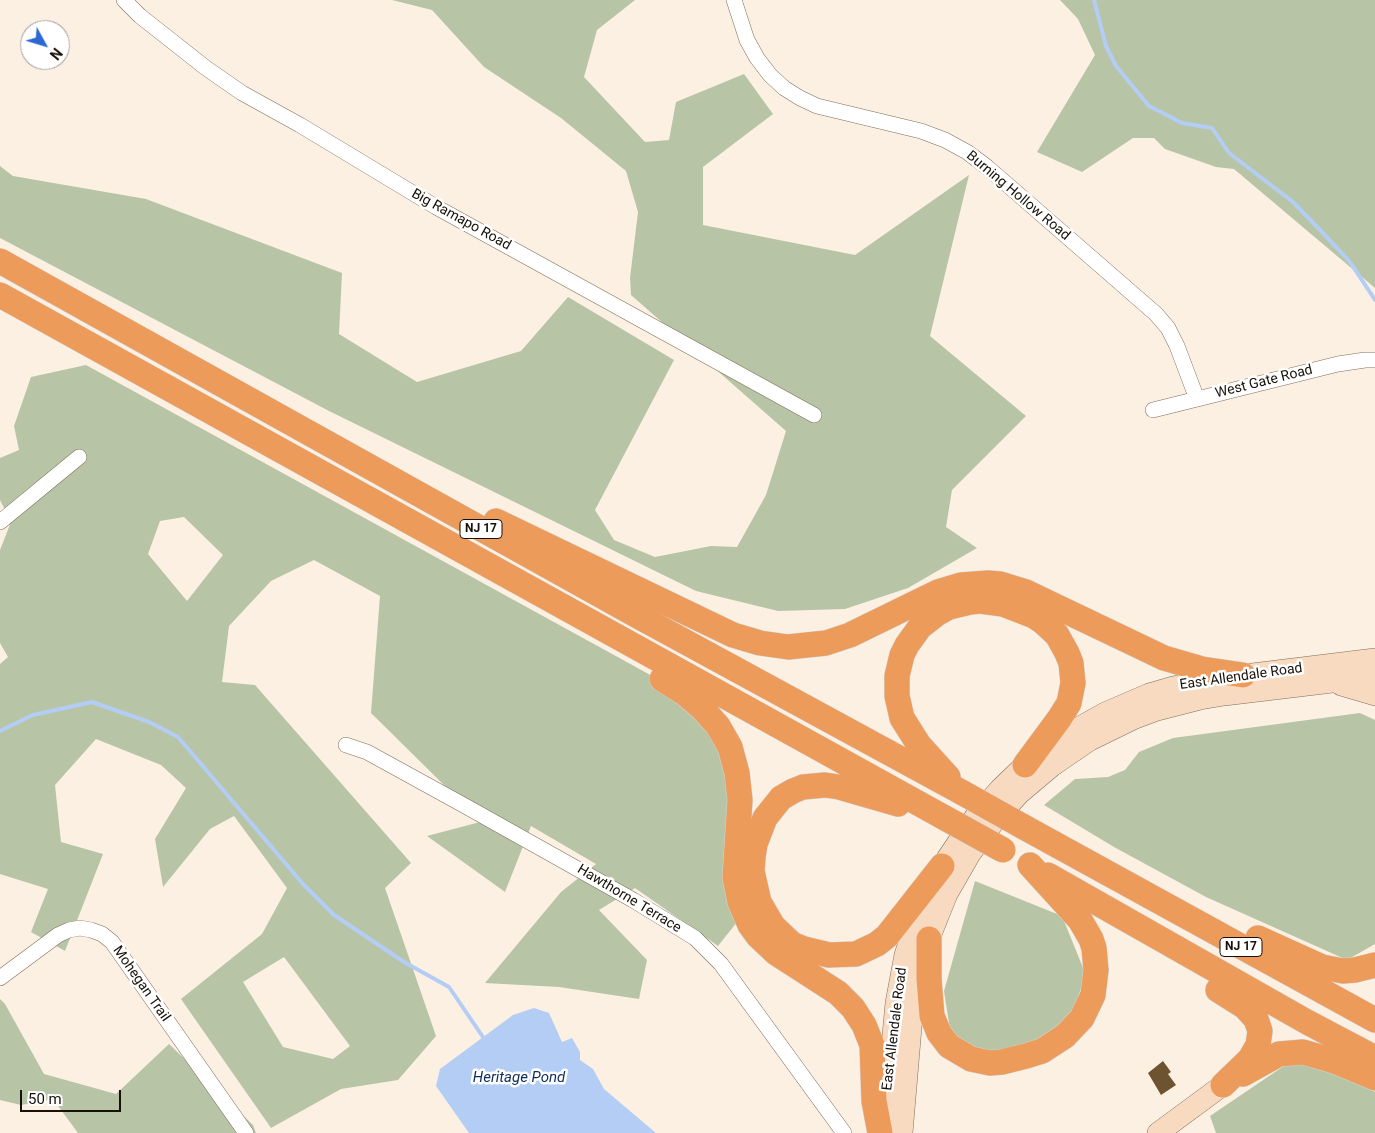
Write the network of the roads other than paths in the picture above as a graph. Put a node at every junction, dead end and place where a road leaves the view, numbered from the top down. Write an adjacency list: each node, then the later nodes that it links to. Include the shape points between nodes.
1 (124, 0): 8 (street, Big Ramapo Road, via 140,16 242,93 436,207)
2 (734, 0): 6 (street, Burning Hollow Road, via 747,40 757,58 784,88 818,106 922,131 967,152 987,167 1156,314 1178,346)
3 (0, 261): 9 (highway, NJ 17)
4 (0, 295): 12 (highway, NJ 17)
5 (1375, 360): 6 (street, West Gate Road, via 1338,364)
6 (1197, 399): 7 (street, West Gate Road)
7 (1153, 410)
8 (814, 415)
9 (350, 456): 14 (highway, via 529,535 733,635 760,644 788,647 826,643 850,635 938,592 961,585 988,583 1026,592 1164,658 1202,669); 20 (highway, NJ 17)
10 (79, 457): 11 (street)
11 (0, 522)
12 (559, 604): 21 (highway, NJ 17); 35 (highway, via 635,663 693,699 725,736 739,786 734,867 740,902 750,925 766,945 838,993 864,1025 872,1045 874,1101)
13 (1375, 659): 14 (main road, East Allendale Road)
14 (1243, 675): 19 (main road, East Allendale Road, via 1173,687 1127,703 1082,725)
15 (1375, 676): 16 (main road, East Allendale Road)
16 (1331, 682): 17 (main road); 26 (main road, East Allendale Road, via 1200,699 1170,706 1133,719 1090,740 1036,779 996,818 946,894)
17 (1375, 695)
18 (346, 745): 34 (street, Hawthorne Terrace, via 367,752 467,806 695,938 721,964)
19 (1025, 765): 20 (highway, via 1068,703 1073,673 1061,642 1034,616 1003,604 970,602 938,612 920,627 902,655 897,696 902,718 912,736); 23 (main road, East Allendale Road, via 987,803)
20 (964, 793): 24 (highway, NJ 17, bridge)
21 (945, 818): 22 (highway, NJ 17, bridge); 23 (highway, via 839,787 803,787 782,798 765,818 755,844 752,871 762,908 782,936 810,951 843,955 867,950 887,936)
22 (1030, 865): 25 (highway, NJ 17); 26 (highway, via 1080,920 1094,948 1094,995 1082,1018 1065,1036 1042,1051 1002,1062 980,1061 955,1050 943,1040 932,1016)
23 (942, 866): 36 (main road, East Allendale Road, via 922,906 905,955 894,1019)
24 (1106, 873): 27 (highway, via 1194,904 1322,967 1355,970); 29 (highway, NJ 17)
25 (1118, 915): 30 (highway, NJ 17); 32 (highway, via 1174,965 1238,1001 1256,1019 1260,1031 1258,1045 1250,1059)
26 (929, 938): 37 (main road, East Allendale Road, via 913,1004)
27 (1375, 965)
28 (0, 978): 33 (street, Mohegan Trail, via 69,930 80,928 102,934 112,942)
29 (1375, 1020)
30 (1375, 1058)
31 (1375, 1078): 32 (highway, via 1317,1055 1286,1052)
32 (1223, 1085): 38 (main road)
33 (246, 1133)
34 (844, 1133)
35 (880, 1133)
36 (884, 1133)
37 (902, 1133)
38 (1158, 1133)

